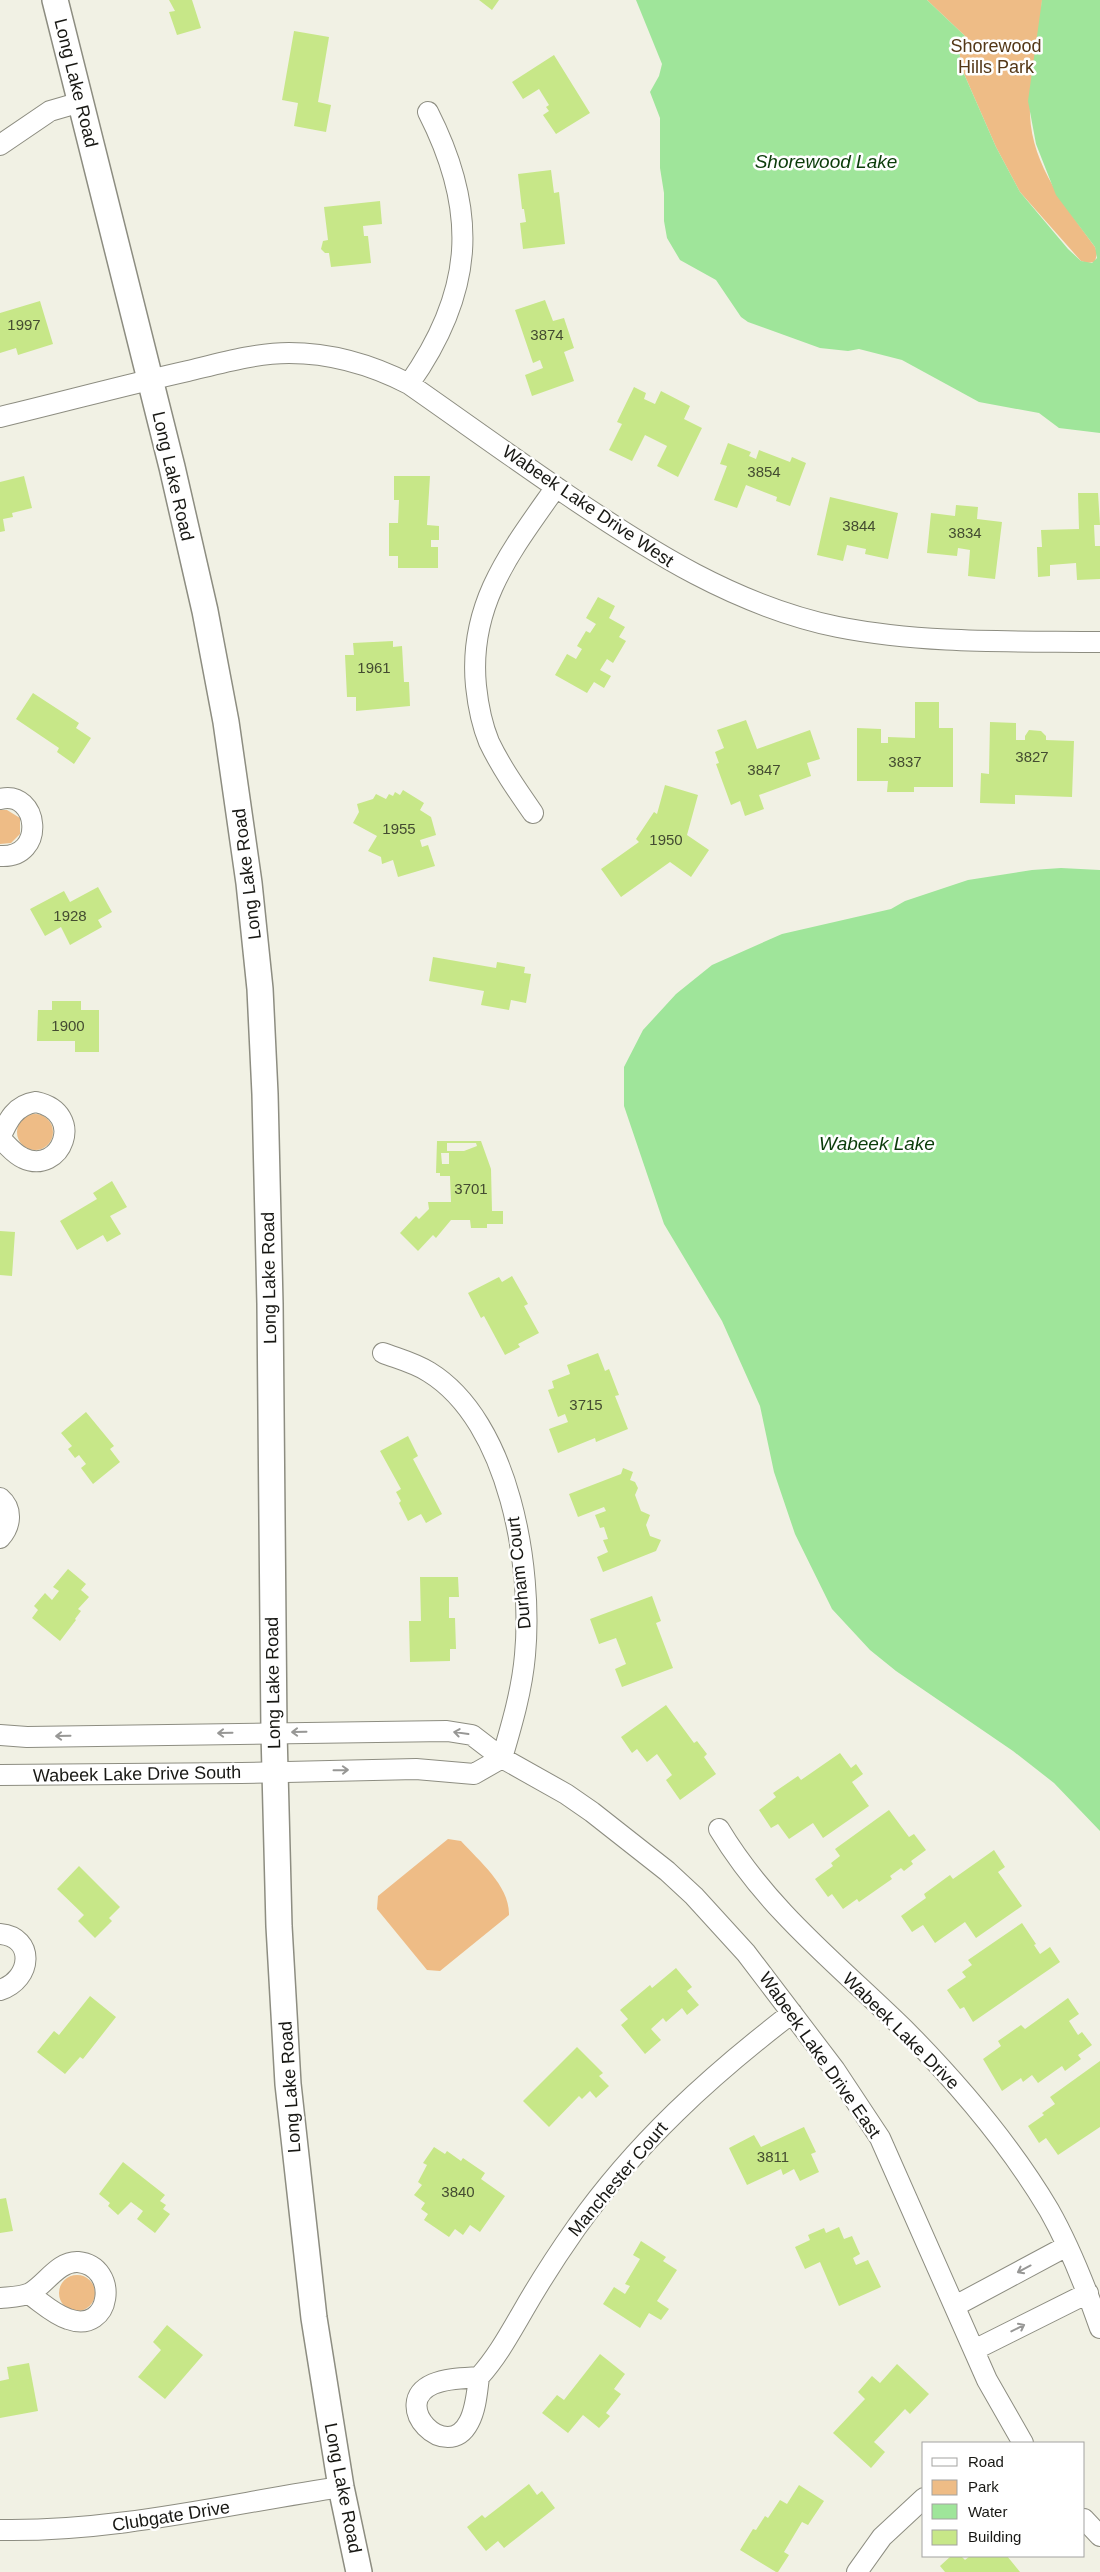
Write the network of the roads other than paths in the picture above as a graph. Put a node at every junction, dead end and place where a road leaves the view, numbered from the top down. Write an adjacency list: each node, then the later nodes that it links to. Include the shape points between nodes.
1 (55, 0): 2 (main road, Long Lake Road)
2 (81, 102): 4 (street, via 50,111); 5 (main road, Long Lake Road)
3 (428, 112): 6 (street, via 442,140 456,182 463,242 452,307 428,357)
4 (0, 144)
5 (150, 380): 6 (street, Wabeek Lake Drive West, via 244,359 289,353 360,363); 7 (street, Wabeek Lake Drive West); 16 (main road, Long Lake Road, via 202,601 226,722 260,989 270,1294)
6 (409, 384): 8 (street, Wabeek Lake Drive West)
7 (0, 418)
8 (556, 487): 9 (street, Wabeek Lake Drive West, via 684,569 748,600 786,613 837,627 913,638); 11 (street, via 491,587 477,630 475,651 476,693 488,740)
9 (1100, 642)
10 (0, 799): 12 (street, via 13,799 21,804 32,817 34,825 34,833 25,847)
11 (533, 813)
12 (0, 856)
13 (383, 1353): 18 (street, Durham Court, via 430,1372 468,1408 493,1453 510,1501 524,1585 525,1654 514,1718)
14 (0, 1498): 15 (street, via 8,1508 9,1516 6,1532)
15 (0, 1538)
16 (274, 1732): 17 (street, one-way to 17); 18 (street, Wabeek Lake Drive East, one-way to 16, via 472,1735 448,1731); 19 (main road, Long Lake Road)
17 (0, 1736)
18 (502, 1758): 19 (street, one-way to 18, via 416,1769 474,1774); 24 (street, Wabeek Lake Drive East, via 566,1794 668,1871 746,1952)
19 (275, 1771): 20 (street, Wabeek Lake Drive South); 34 (main road, Long Lake Road, via 279,1926 293,2141 314,2318)
20 (0, 1774)
21 (718, 1829): 25 (street, Wabeek Lake Drive, via 754,1882 784,1916 908,2034 972,2104 1032,2185)
22 (0, 1934): 23 (street, via 18,1942 26,1958 22,1977)
23 (0, 1990)
24 (792, 2013): 29 (street, Wabeek Lake Drive East, via 880,2138); 32 (street, Manchester Court, via 696,2090 632,2157 556,2256 501,2350)
25 (1067, 2246): 27 (street, Wabeek Lake Drive); 29 (street, one-way to 29)
26 (29, 2294): 28 (street)
27 (1088, 2294): 30 (street, Wabeek Lake Drive); 31 (street, one-way to 27)
28 (0, 2298)
29 (955, 2306): 31 (street, Wabeek Lake Drive East)
30 (1100, 2328)
31 (974, 2350): 33 (street, Wabeek Lake Drive East)
32 (479, 2377)
33 (1015, 2440)
34 (341, 2487): 37 (street, Clubgate Drive, via 140,2522); 39 (main road, Long Lake Road)
35 (922, 2500): 40 (street, via 882,2537)
36 (1085, 2520): 38 (street)
37 (0, 2530)
38 (1100, 2536)
39 (359, 2572)
40 (857, 2572)

